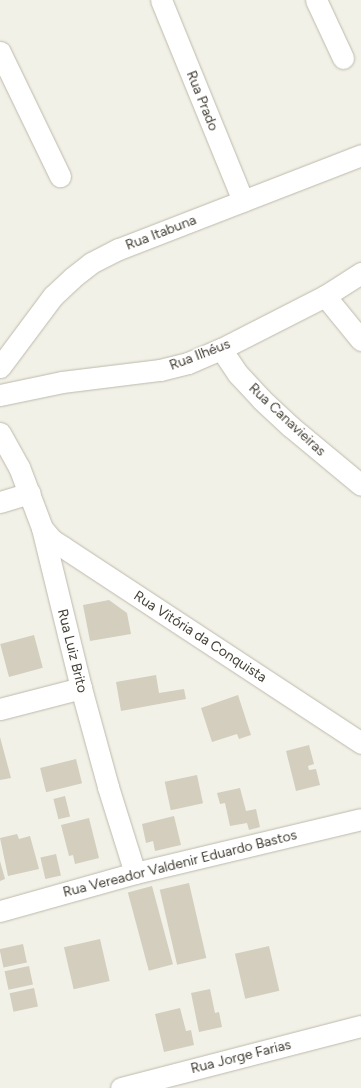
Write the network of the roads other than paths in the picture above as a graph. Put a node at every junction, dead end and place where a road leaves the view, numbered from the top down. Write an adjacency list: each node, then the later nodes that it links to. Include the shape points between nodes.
1 (161, 0): 7 (street, Rua Prado)
2 (316, 0): 4 (street)
3 (0, 52): 6 (street)
4 (343, 58)
5 (361, 155): 7 (street, Rua Itabuna)
6 (60, 176)
7 (243, 201): 12 (street, Rua Itabuna, via 119,249 91,263 53,296)
8 (361, 273): 9 (street, Rua Ilhéus)
9 (325, 296): 10 (street); 11 (street, Rua Ilhéus)
10 (361, 340)
11 (221, 349): 13 (street, Rua Ilhéus, via 188,363 160,370 62,382); 15 (street, Rua Canavieiras, via 238,374 261,399)
12 (0, 367)
13 (0, 395)
14 (0, 433): 16 (street, Rua Luiz Brito)
15 (361, 485)
16 (30, 493): 17 (street); 18 (street, Rua Luiz Brito)
17 (0, 502)
18 (42, 528): 19 (street, Rua Luiz Brito); 21 (street, Rua Vitória da Conquista, via 52,540)
19 (81, 688): 20 (street); 23 (street, Rua Luiz Brito)
20 (0, 709)
21 (361, 743)
22 (361, 819): 23 (street, Rua Vereador Valdenir Eduardo Bastos)
23 (135, 873): 24 (street, Rua Vereador Valdenir Eduardo Bastos)
24 (0, 911)
25 (361, 1026): 26 (street, Rua Jorge Farias)
26 (121, 1088)

